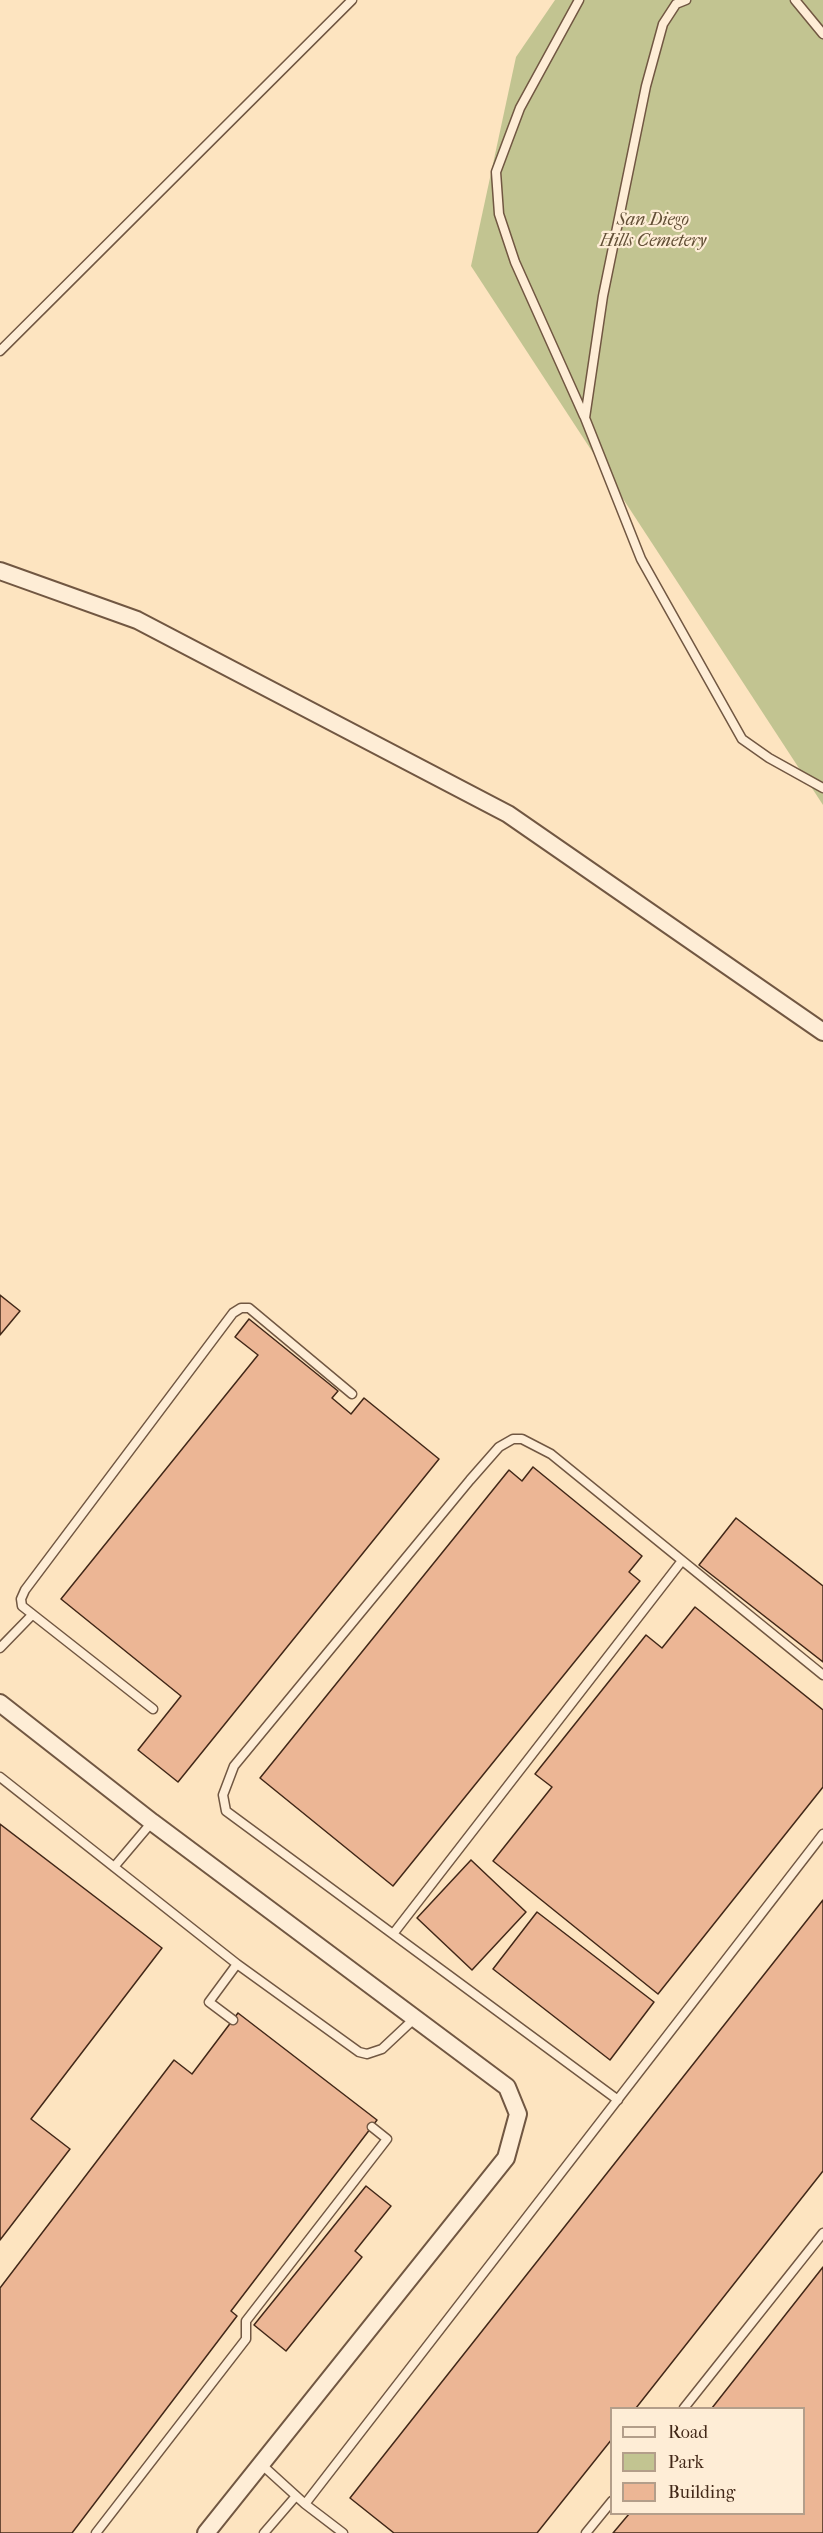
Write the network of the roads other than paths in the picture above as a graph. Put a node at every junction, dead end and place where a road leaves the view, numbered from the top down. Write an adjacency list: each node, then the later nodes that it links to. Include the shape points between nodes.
1 (352, 0): 6 (lane)
2 (579, 0): 7 (lane, via 520,108 496,172 499,214 515,262)
3 (686, 0): 7 (lane, via 676,4 663,24 645,86 603,296)
4 (795, 0): 5 (lane)
5 (823, 34)
6 (0, 351)
7 (585, 418): 9 (lane, via 641,559 741,739)
8 (0, 571): 10 (street, via 137,620 508,814)
9 (823, 788)
10 (823, 1032)
11 (352, 1394): 13 (lane, via 249,1308 233,1313 25,1590 21,1605)
12 (681, 1562): 15 (lane); 22 (lane); 22 (lane, via 551,1454 522,1439 513,1439 499,1447 470,1480 234,1766 223,1795 226,1811)
13 (32, 1614): 14 (lane); 17 (lane)
14 (0, 1648)
15 (823, 1675)
16 (0, 1703): 19 (street)
17 (153, 1709)
18 (0, 1777): 21 (lane)
19 (152, 1822): 21 (lane); 24 (street)
20 (823, 1834): 26 (lane)
21 (114, 1867): 23 (lane)
22 (393, 1934): 26 (lane)
23 (237, 1964): 24 (lane, via 359,2052 367,2054 382,2049); 25 (lane, via 209,2002)
24 (416, 2018): 30 (street, via 507,2087 518,2114 506,2158)
25 (233, 2020)
26 (618, 2100): 33 (lane)
27 (372, 2127): 34 (lane, via 387,2139 246,2321 246,2339)
28 (823, 2234): 29 (lane)
29 (686, 2407)
30 (260, 2463): 31 (lane); 35 (street)
31 (296, 2496): 33 (lane); 36 (lane)
32 (610, 2503): 38 (lane)
33 (305, 2504): 37 (lane)
34 (96, 2533)
35 (206, 2533)
36 (264, 2533)
37 (343, 2533)
38 (586, 2533)

